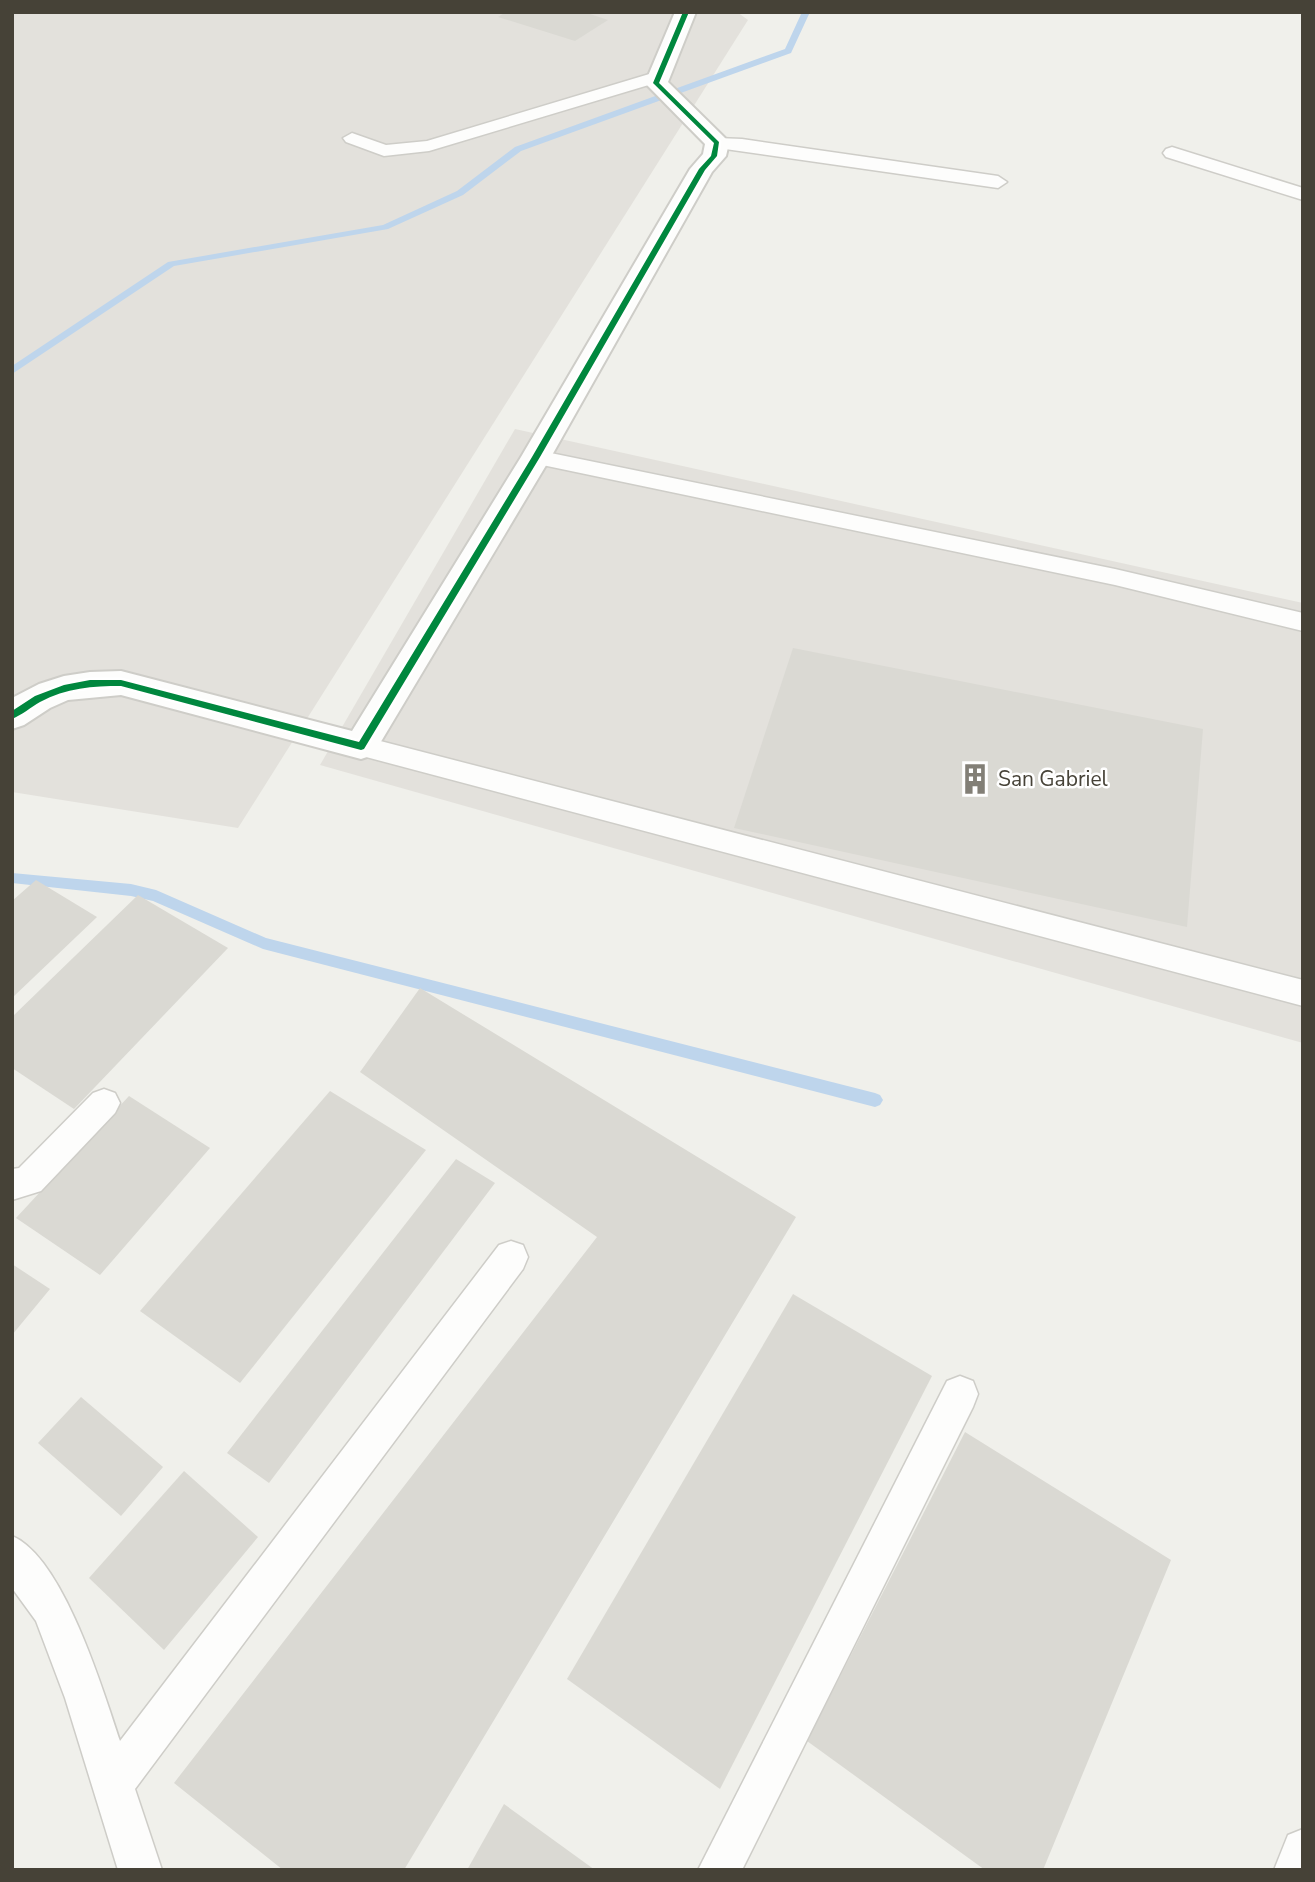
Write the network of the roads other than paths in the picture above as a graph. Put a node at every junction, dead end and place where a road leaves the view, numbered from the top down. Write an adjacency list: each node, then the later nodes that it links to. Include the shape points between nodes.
1 (686, 12): 2 (street)
2 (661, 87): 3 (lane, via 429,146 384,151); 4 (street)
3 (352, 138)
4 (717, 143): 6 (lane); 8 (street, via 714,156 702,169)
5 (1172, 153): 7 (lane)
6 (998, 182)
7 (1303, 194)
8 (536, 457): 9 (lane, via 1115,577); 11 (street)
9 (1303, 622)
10 (12, 716): 11 (street, via 53,691 86,682 121,682)
11 (360, 746): 12 (lane)
12 (1303, 993)
13 (104, 1103): 14 (lane, via 29,1180)
14 (12, 1185)
15 (510, 1257): 18 (lane)
16 (960, 1394): 21 (lane)
17 (12, 1555): 18 (lane, via 51,1609)
18 (113, 1784): 20 (lane)
19 (1303, 1850): 22 (lane)
20 (140, 1870)
21 (719, 1870)
22 (1296, 1870)

